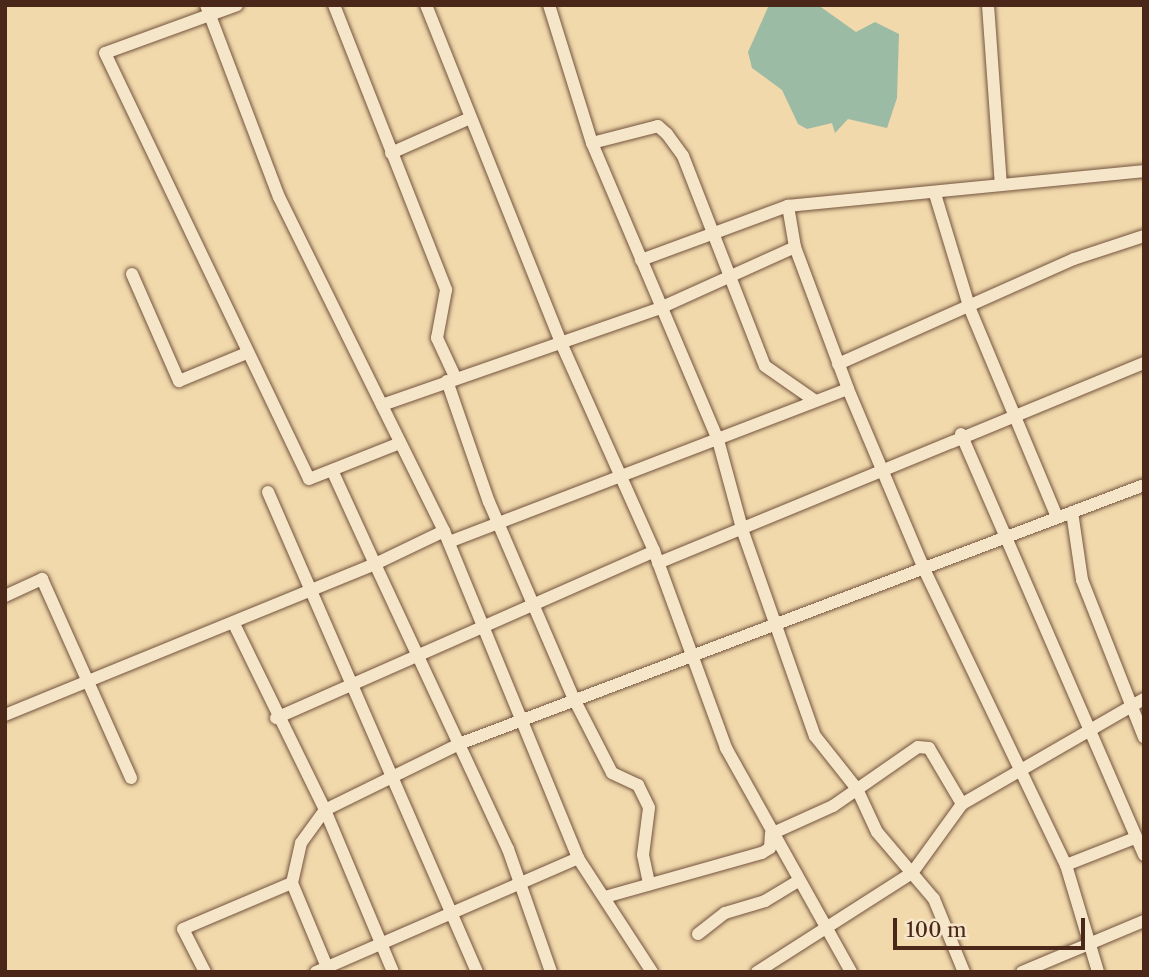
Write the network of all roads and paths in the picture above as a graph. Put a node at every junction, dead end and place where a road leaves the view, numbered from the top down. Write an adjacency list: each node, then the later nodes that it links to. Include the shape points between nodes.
1 (237, 5): 6 (street)
2 (334, 5): 9 (street)
3 (426, 5): 7 (street)
4 (549, 5): 8 (street)
5 (988, 5): 11 (street)
6 (207, 10): 23 (street, via 105,53); 29 (street, via 279,197)
7 (470, 118): 9 (street); 22 (street)
8 (592, 143): 14 (street, via 658,126 682,156); 17 (street)
9 (391, 153): 26 (street, via 446,290 437,338)
10 (1144, 171): 11 (street)
11 (1000, 185): 12 (street)
12 (934, 194): 13 (street); 21 (street)
13 (788, 206): 14 (street); 16 (street)
14 (710, 234): 17 (street); 19 (street)
15 (1144, 236): 21 (street, via 1074,259)
16 (795, 247): 19 (street); 25 (street)
17 (641, 260): 20 (street)
18 (132, 274): 23 (street, via 179,381)
19 (728, 276): 20 (street); 28 (street, via 765,366)
20 (660, 308): 22 (street); 32 (street)
21 (970, 309): 25 (street); 30 (street)
22 (562, 345): 26 (street); 36 (street)
23 (247, 352): 35 (street, via 309,479)
24 (1144, 363): 30 (street)
25 (838, 364): 27 (street)
26 (452, 380): 29 (street); 41 (street)
27 (848, 389): 28 (street); 34 (street)
28 (814, 400): 32 (street)
29 (382, 405): 33 (street)
30 (1011, 414): 31 (street); 40 (street)
31 (961, 434): 34 (street); 43 (street)
32 (718, 440): 36 (street); 42 (street)
33 (400, 443): 35 (street); 44 (street)
34 (881, 469): 42 (street); 47 (street)
35 (332, 470): 46 (street)
36 (621, 473): 41 (street); 45 (street)
37 (1144, 485): 39 (street)
38 (268, 492): 48 (street)
39 (1072, 512): 40 (street); 60 (street, via 1082,580)
40 (1057, 517): 43 (street)
41 (500, 523): 44 (street); 50 (street)
42 (743, 532): 45 (street); 53 (street)
43 (1010, 536): 47 (street); 64 (street)
44 (446, 537): 46 (street); 52 (street)
45 (656, 557): 50 (street); 55 (street)
46 (375, 564): 48 (street); 54 (street)
47 (923, 569): 53 (street); 67 (street)
48 (313, 592): 51 (street); 57 (street)
49 (5, 596): 56 (street, via 42,579)
50 (536, 600): 52 (street); 58 (street)
51 (234, 624): 56 (street); 62 (street)
52 (481, 626): 54 (street); 63 (street)
53 (775, 626): 55 (street); 70 (street, via 815,736)
54 (416, 655): 57 (street); 66 (street)
55 (688, 655): 58 (street); 73 (street)
56 (92, 683): 61 (street); 68 (street)
57 (349, 685): 62 (street); 69 (street)
58 (574, 699): 63 (street); 81 (street, via 616,779 634,782 643,793 651,820 643,855)
59 (1144, 699): 60 (street)
60 (1129, 706): 64 (street); 65 (street)
61 (5, 715)
62 (276, 718): 72 (street)
63 (525, 718): 66 (street); 76 (street)
64 (1090, 732): 67 (street); 74 (street)
65 (1144, 737)
66 (459, 744): 69 (street); 82 (street, via 508,849)
67 (1022, 771): 71 (street); 77 (street)
68 (131, 778)
69 (391, 779): 72 (street); 84 (street)
70 (857, 789): 71 (street, via 925,746); 73 (street); 78 (street, via 877,832)
71 (962, 804): 78 (street)
72 (325, 810): 79 (street, via 301,843); 89 (street)
73 (771, 834): 80 (street); 81 (street, via 771,848 762,853)
74 (1135, 838): 75 (street); 77 (street)
75 (1144, 855)
76 (578, 858): 82 (street); 83 (street)
77 (1066, 865): 88 (street)
78 (912, 873): 86 (street, via 846,919); 98 (street, via 934,899)
79 (292, 883): 90 (street); 91 (street, via 183,929)
80 (797, 883): 86 (street); 87 (street, via 765,901 725,913)
81 (649, 884): 83 (street)
82 (517, 887): 84 (street); 94 (street)
83 (605, 897): 95 (street)
84 (456, 916): 89 (street); 93 (street)
85 (1144, 922): 88 (street)
86 (826, 924): 96 (street); 97 (street)
87 (698, 934)
88 (1091, 942): 99 (street); 100 (street)
89 (383, 948): 90 (street); 92 (street)
90 (324, 970)
91 (205, 972)
92 (393, 972)
93 (477, 972)
94 (551, 972)
95 (652, 972)
96 (757, 972)
97 (850, 972)
98 (964, 972)
99 (1022, 972)
100 (1098, 972)

